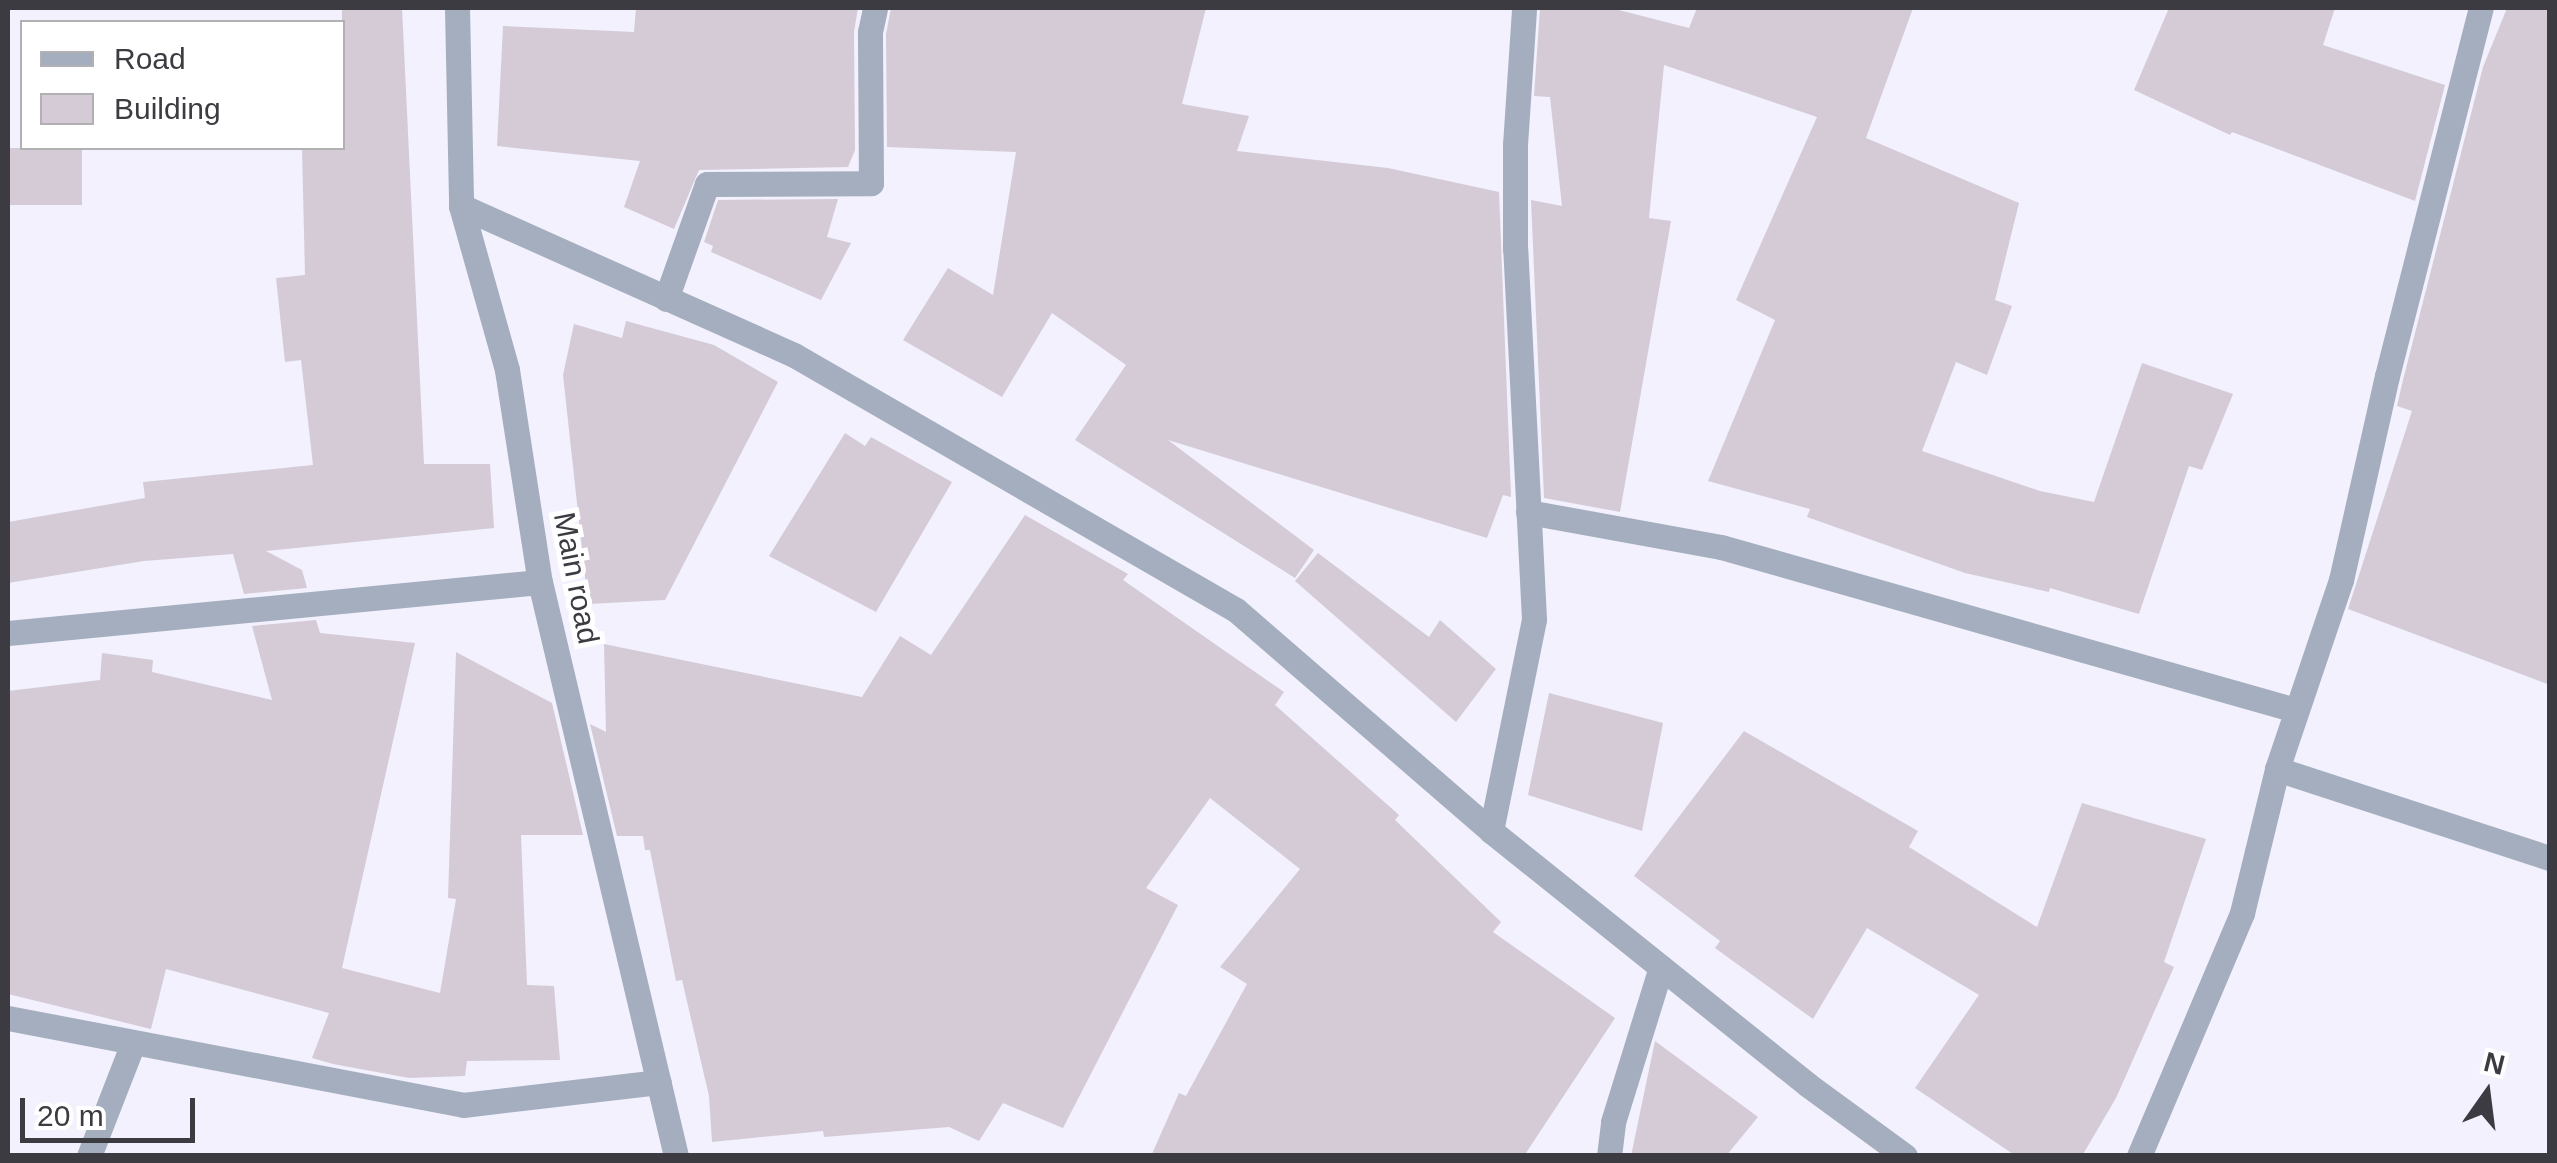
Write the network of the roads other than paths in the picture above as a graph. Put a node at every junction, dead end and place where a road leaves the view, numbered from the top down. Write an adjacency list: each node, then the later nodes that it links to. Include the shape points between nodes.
1 (457, 8): 5 (street, Main road)
2 (875, 8): 6 (street, via 870,183 706,184)
3 (1524, 8): 7 (street, via 1515,249)
4 (2481, 8): 10 (street, via 2341,580)
5 (461, 206): 6 (street); 8 (street, Main road, via 507,370)
6 (666, 298): 12 (street, via 794,355 1236,610)
7 (1528, 512): 10 (street, via 1721,548); 12 (street, via 1534,619)
8 (540, 582): 9 (street); 17 (street, Main road)
9 (8, 634)
10 (2295, 710): 11 (street)
11 (2277, 769): 13 (street); 22 (street, via 2242,913)
12 (1491, 832): 14 (street)
13 (2550, 858)
14 (1660, 967): 20 (street, via 1613,1122); 21 (street)
15 (8, 1018): 16 (street)
16 (133, 1044): 17 (street, via 462,1105); 18 (street)
17 (659, 1082): 19 (street, Main road)
18 (89, 1156)
19 (676, 1156)
20 (1610, 1156)
21 (1905, 1156)
22 (2139, 1156)

